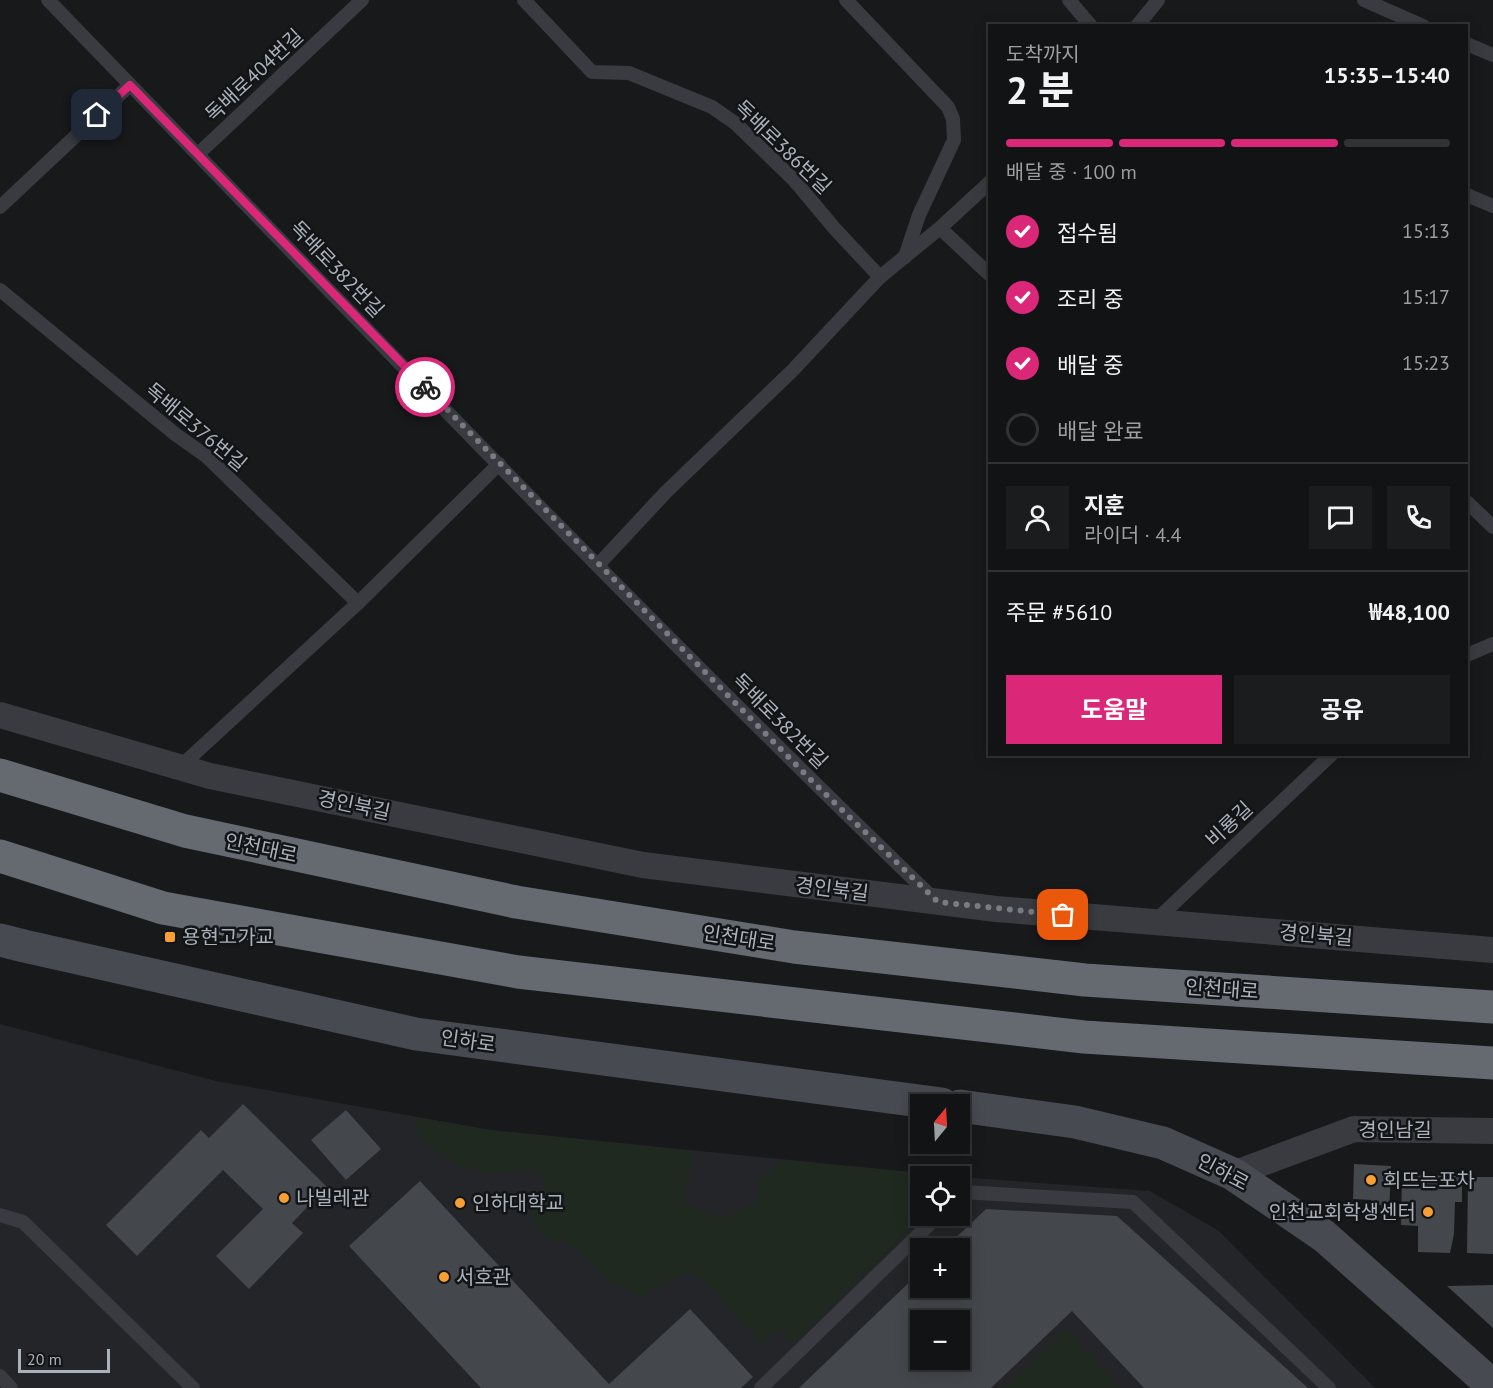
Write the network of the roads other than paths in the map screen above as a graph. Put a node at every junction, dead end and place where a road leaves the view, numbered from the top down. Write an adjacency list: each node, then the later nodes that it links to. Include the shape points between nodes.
1 (48, 0): 13 (lane, 독배로382번길)
2 (362, 0): 14 (lane, 독배로404번길)
3 (524, 0): 22 (lane, 독배로386번길, via 592,72 629,74 712,108 735,123 794,180)
4 (846, 0): 20 (lane, via 948,107 953,119 954,140 919,215)
5 (1069, 0): 8 (lane)
6 (1158, 0): 9 (lane)
7 (1364, 0): 10 (lane)
8 (1089, 24)
9 (1139, 24)
10 (1418, 24)
11 (1468, 44): 12 (lane)
12 (1493, 55)
13 (130, 85): 14 (lane, 독배로382번길); 18 (lane)
14 (198, 154): 24 (lane, 독배로382번길)
15 (988, 184): 19 (lane)
16 (1468, 195): 17 (lane)
17 (1493, 206)
18 (0, 207)
19 (940, 228): 20 (lane); 21 (lane)
20 (905, 257): 22 (lane)
21 (988, 273)
22 (880, 277): 27 (lane)
23 (0, 290): 28 (lane, 독배로376번길, via 206,456)
24 (500, 464): 27 (lane, 독배로382번길); 28 (lane)
25 (1468, 503): 26 (lane)
26 (1493, 526)
27 (598, 565): 36 (lane, 독배로382번길)
28 (358, 603): 33 (lane)
29 (1493, 644): 30 (lane)
30 (1468, 655)
31 (0, 715): 33 (street, 경인북길)
32 (1330, 756): 37 (lane, 비룡길)
33 (180, 767): 36 (street, 경인북길, via 643,865)
34 (0, 775): 40 (highway, 인천대로, via 196,834 516,902 794,947 1085,980)
35 (0, 856): 41 (highway, via 164,908 518,972 1083,1037)
36 (938, 902): 37 (street, 경인북길)
37 (1154, 922): 39 (street, 경인북길)
38 (0, 939): 42 (main road, 인하로, via 416,1034)
39 (1493, 950)
40 (1493, 1007)
41 (1493, 1063)
42 (910, 1100)
43 (970, 1107): 45 (main road, 인하로, via 1075,1122 1163,1143)
44 (1493, 1131): 45 (street, 경인남길, via 1354,1129)
45 (1233, 1174): 49 (main road, 인하로, via 1324,1236)
46 (970, 1192): 55 (lane, via 1133,1202)
47 (0, 1215): 53 (lane, via 23,1222)
48 (928, 1226): 54 (lane)
49 (1479, 1364): 51 (main road, 인하로)
50 (0, 1376): 52 (lane)
51 (1493, 1386)
52 (11, 1388)
53 (193, 1388)
54 (761, 1388)
55 (1329, 1388)

